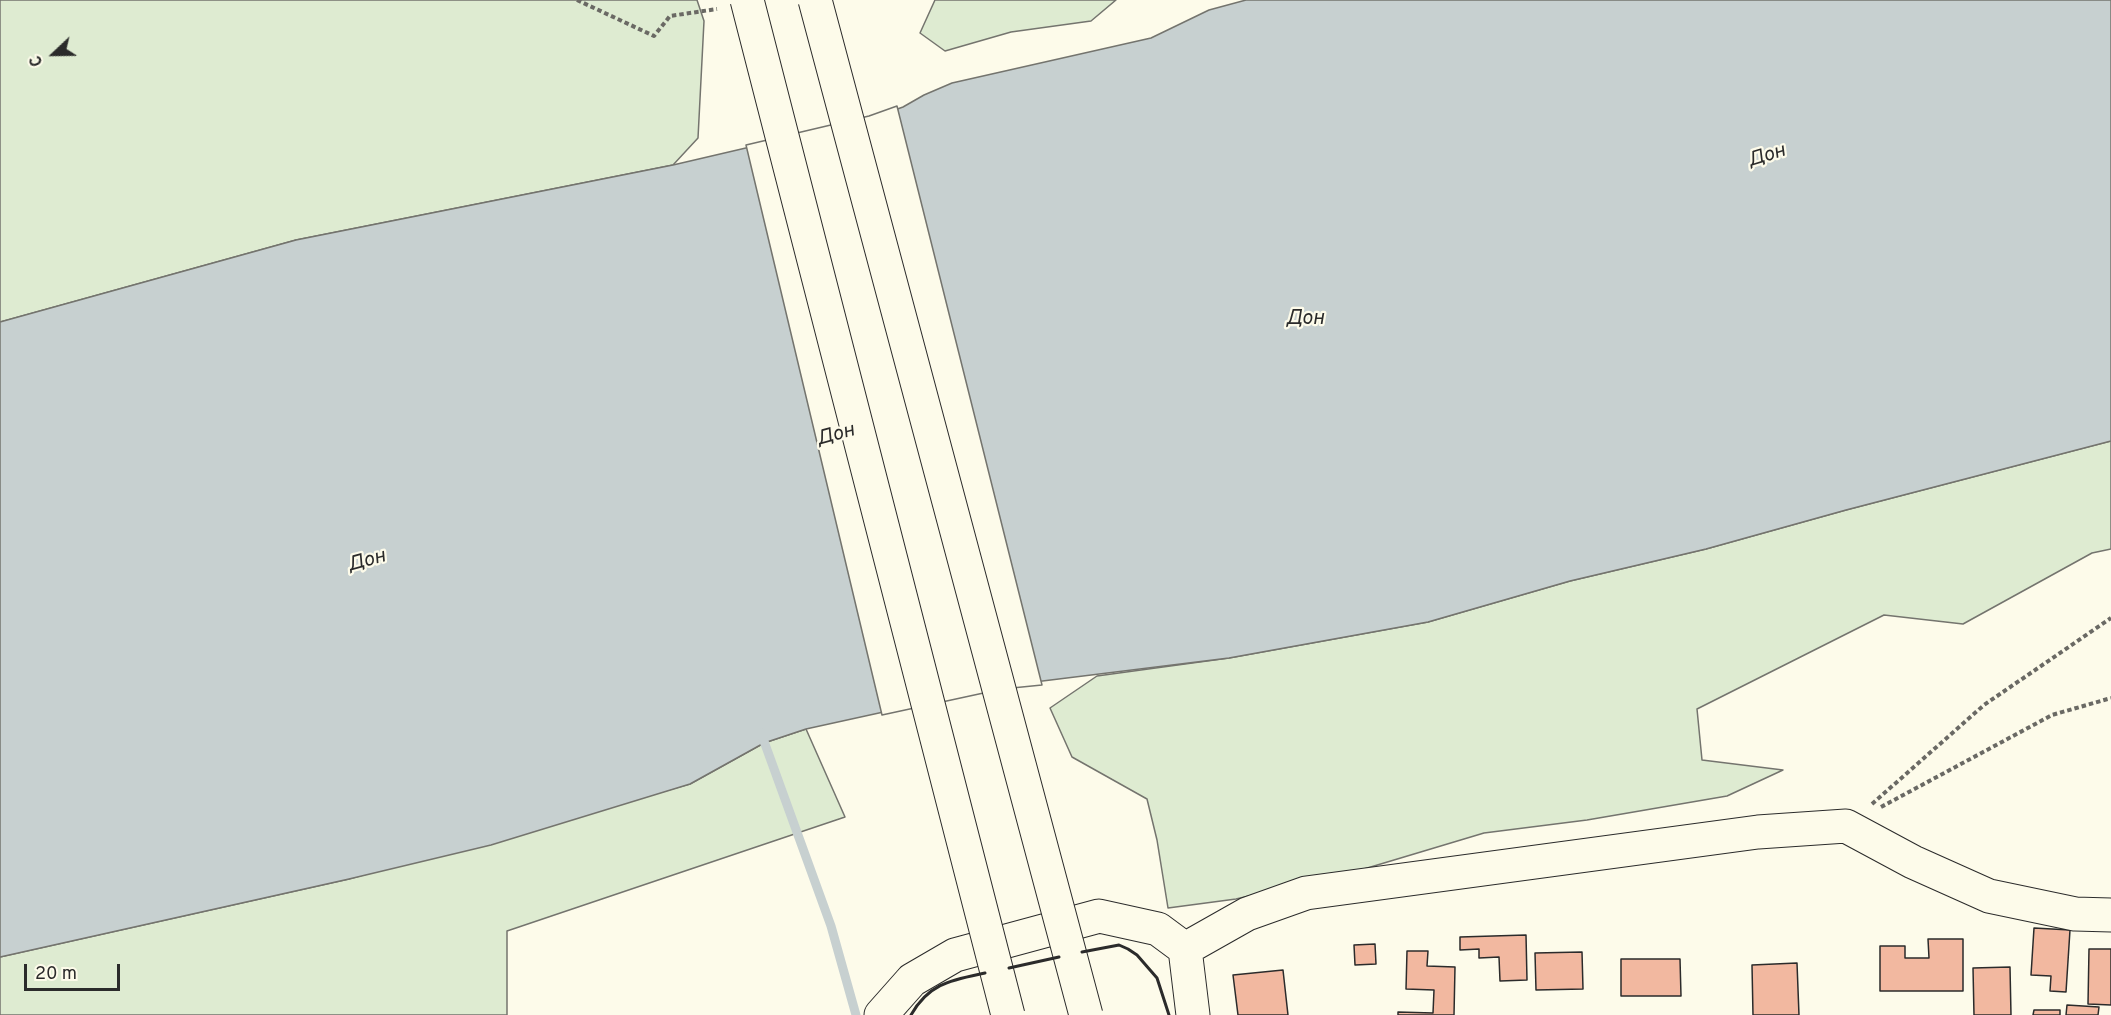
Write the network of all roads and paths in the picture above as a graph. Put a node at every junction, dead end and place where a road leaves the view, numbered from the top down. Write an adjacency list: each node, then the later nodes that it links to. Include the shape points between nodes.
1 (577, 0): 4 (path, via 654,36)
2 (747, 0): 11 (main road, bridge)
3 (815, 0): 12 (main road, bridge)
4 (670, 16)
5 (2111, 618): 7 (path, via 1984,705)
6 (2111, 698): 7 (path, via 2052,715)
7 (1846, 826): 8 (main road, via 1989,896 2075,914); 9 (main road, via 1758,832 1306,893 1246,914)
8 (2111, 915)
9 (1185, 949): 10 (main road, via 1158,929 1099,916 955,955 912,980); 13 (main road)
10 (881, 1015)
11 (1008, 1015)
12 (1086, 1015)
13 (1193, 1015)

